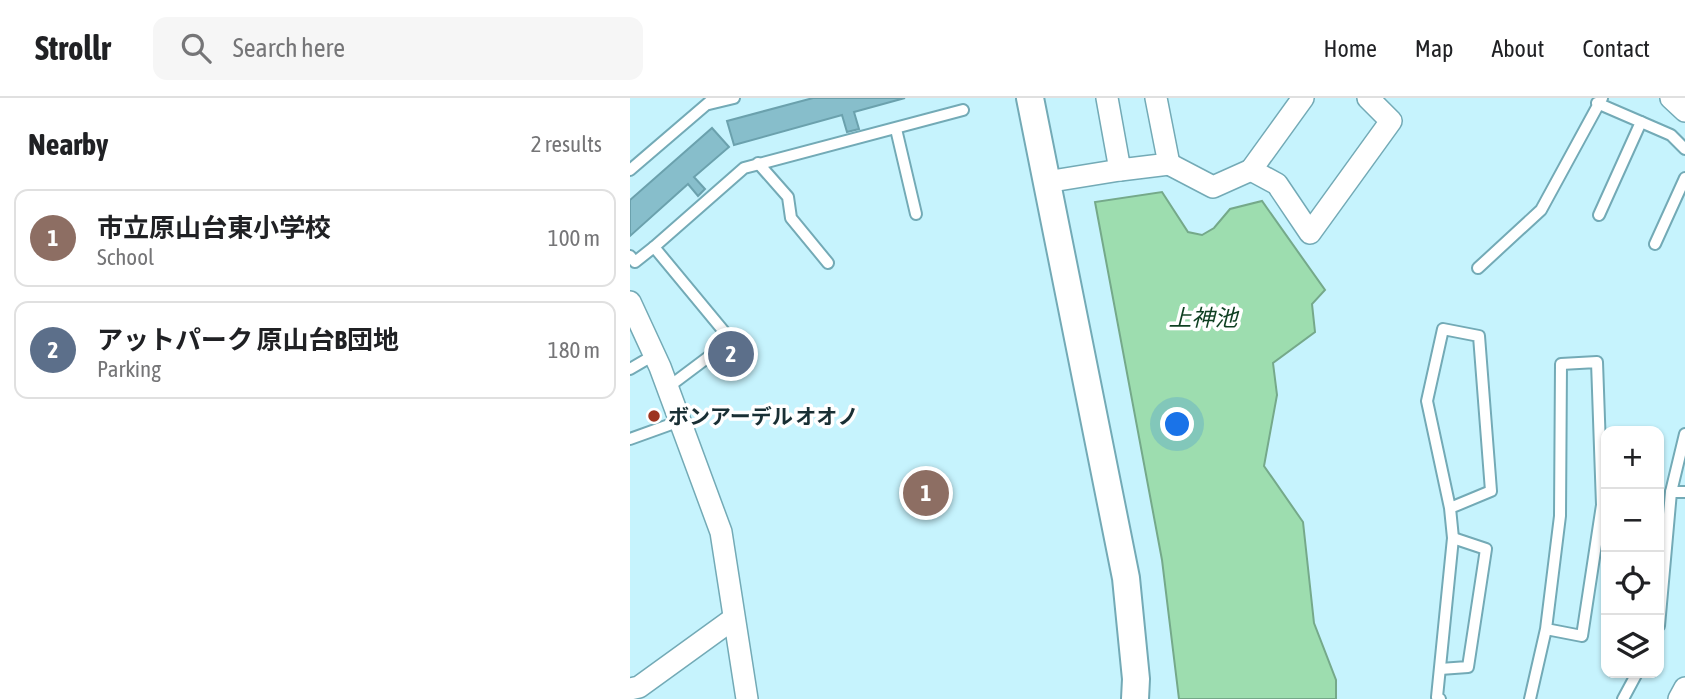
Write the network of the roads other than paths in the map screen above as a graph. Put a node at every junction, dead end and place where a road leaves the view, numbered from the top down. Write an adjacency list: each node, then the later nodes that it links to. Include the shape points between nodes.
1 (734, 98): 9 (lane)
2 (1030, 98): 21 (street)
3 (1107, 98): 18 (street)
4 (1156, 98): 16 (street)
5 (1303, 98): 19 (street)
6 (1368, 98): 19 (street, via 1391,121 1310,233 1277,184)
7 (1671, 98): 11 (street)
8 (1600, 100): 12 (lane); 28 (lane, via 1541,210)
9 (710, 101): 17 (lane)
10 (963, 110): 13 (lane)
11 (1685, 111)
12 (1641, 122): 14 (lane, via 1671,135); 23 (lane)
13 (896, 130): 15 (lane); 22 (lane)
14 (1685, 149)
15 (758, 163): 25 (lane, via 744,168); 27 (lane, via 788,197 792,218)
16 (1169, 164): 18 (street); 19 (street, via 1213,187)
17 (630, 170)
18 (1120, 170): 21 (street)
19 (1251, 170)
20 (1685, 178): 24 (lane)
21 (1046, 182): 48 (street, via 1126,578)
22 (916, 214)
23 (1599, 215)
24 (1656, 244)
25 (654, 247): 26 (lane, via 635,262); 32 (lane, via 731,340)
26 (630, 256)
27 (828, 263)
28 (1478, 268)
29 (630, 302): 30 (street)
30 (654, 355): 31 (lane); 32 (street)
31 (630, 369)
32 (667, 388): 33 (street)
33 (680, 421): 35 (lane); 41 (street, via 721,533)
34 (1685, 434): 36 (lane)
35 (630, 439)
36 (1671, 492): 37 (lane); 40 (lane)
37 (1685, 492)
38 (1450, 508): 38 (lane, via 1427,401 1443,329 1479,335 1491,491); 39 (lane)
39 (1453, 538): 43 (lane); 43 (lane, via 1486,549 1468,667)
40 (1660, 615)
41 (733, 618): 46 (street); 47 (street)
42 (1546, 629): 42 (lane, via 1560,516 1561,364 1597,362 1602,505 1582,636); 50 (lane)
43 (1440, 669): 49 (lane)
44 (1634, 678): 51 (lane)
45 (1685, 688): 52 (street)
46 (630, 689)
47 (747, 699)
48 (1135, 699)
49 (1440, 699)
50 (1530, 699)
51 (1623, 699)
52 (1679, 699)

